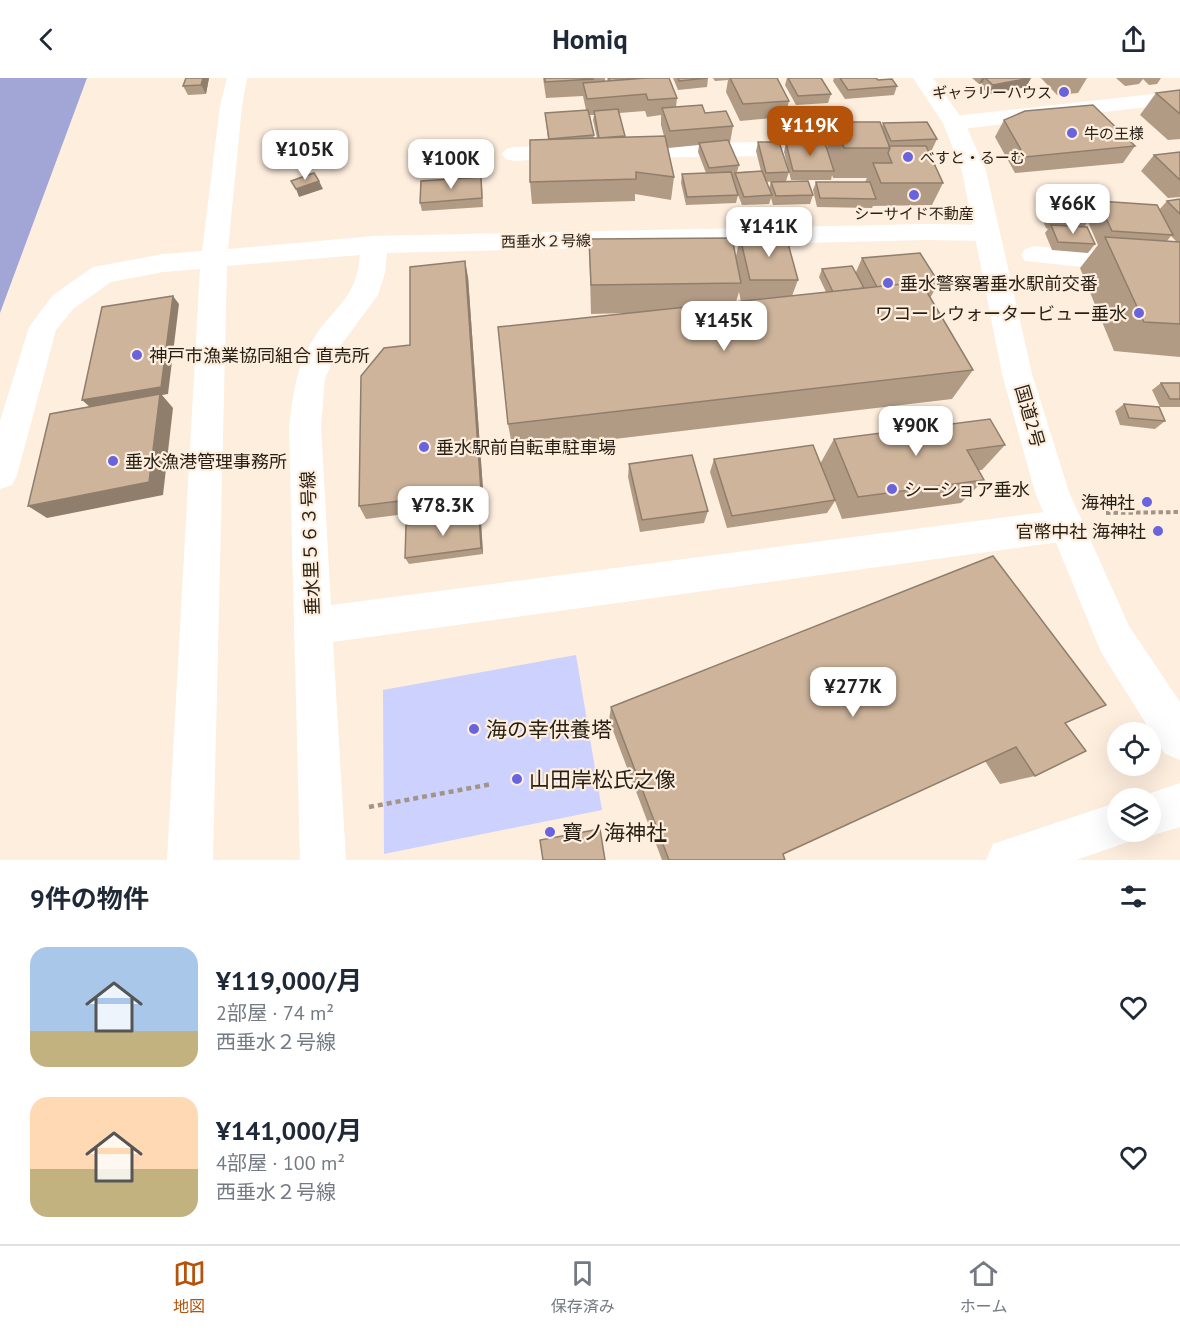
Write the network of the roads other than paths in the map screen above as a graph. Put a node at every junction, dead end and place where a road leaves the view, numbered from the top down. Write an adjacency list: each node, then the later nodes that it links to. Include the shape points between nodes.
1 (237, 78): 10 (main road)
2 (923, 78): 4 (main road, 国道2号)
3 (1180, 97): 4 (main road)
4 (954, 123): 7 (main road, 国道2号, via 974,171)
5 (847, 146): 6 (main road)
6 (514, 154)
7 (987, 233): 8 (main road, 西垂水２号線); 13 (main road, 国道2号, via 1017,374 1052,492)
8 (374, 245): 10 (main road, 西垂水２号線); 14 (main road, 垂水里５６３号線, via 372,273 364,295 326,344 310,379 306,427)
9 (1034, 255): 11 (main road)
10 (214, 258): 12 (main road, 西垂水２号線, via 103,274 63,302 43,327); 19 (main road)
11 (1180, 268)
12 (0, 475)
13 (1066, 525): 14 (main road); 15 (main road, 国道2号, via 1115,639)
14 (313, 626): 20 (main road, 垂水里５６３号線)
15 (1180, 739)
16 (1180, 805): 17 (main road)
17 (1161, 811)
18 (1107, 828): 21 (main road)
19 (190, 860)
20 (323, 860)
21 (1009, 860)

